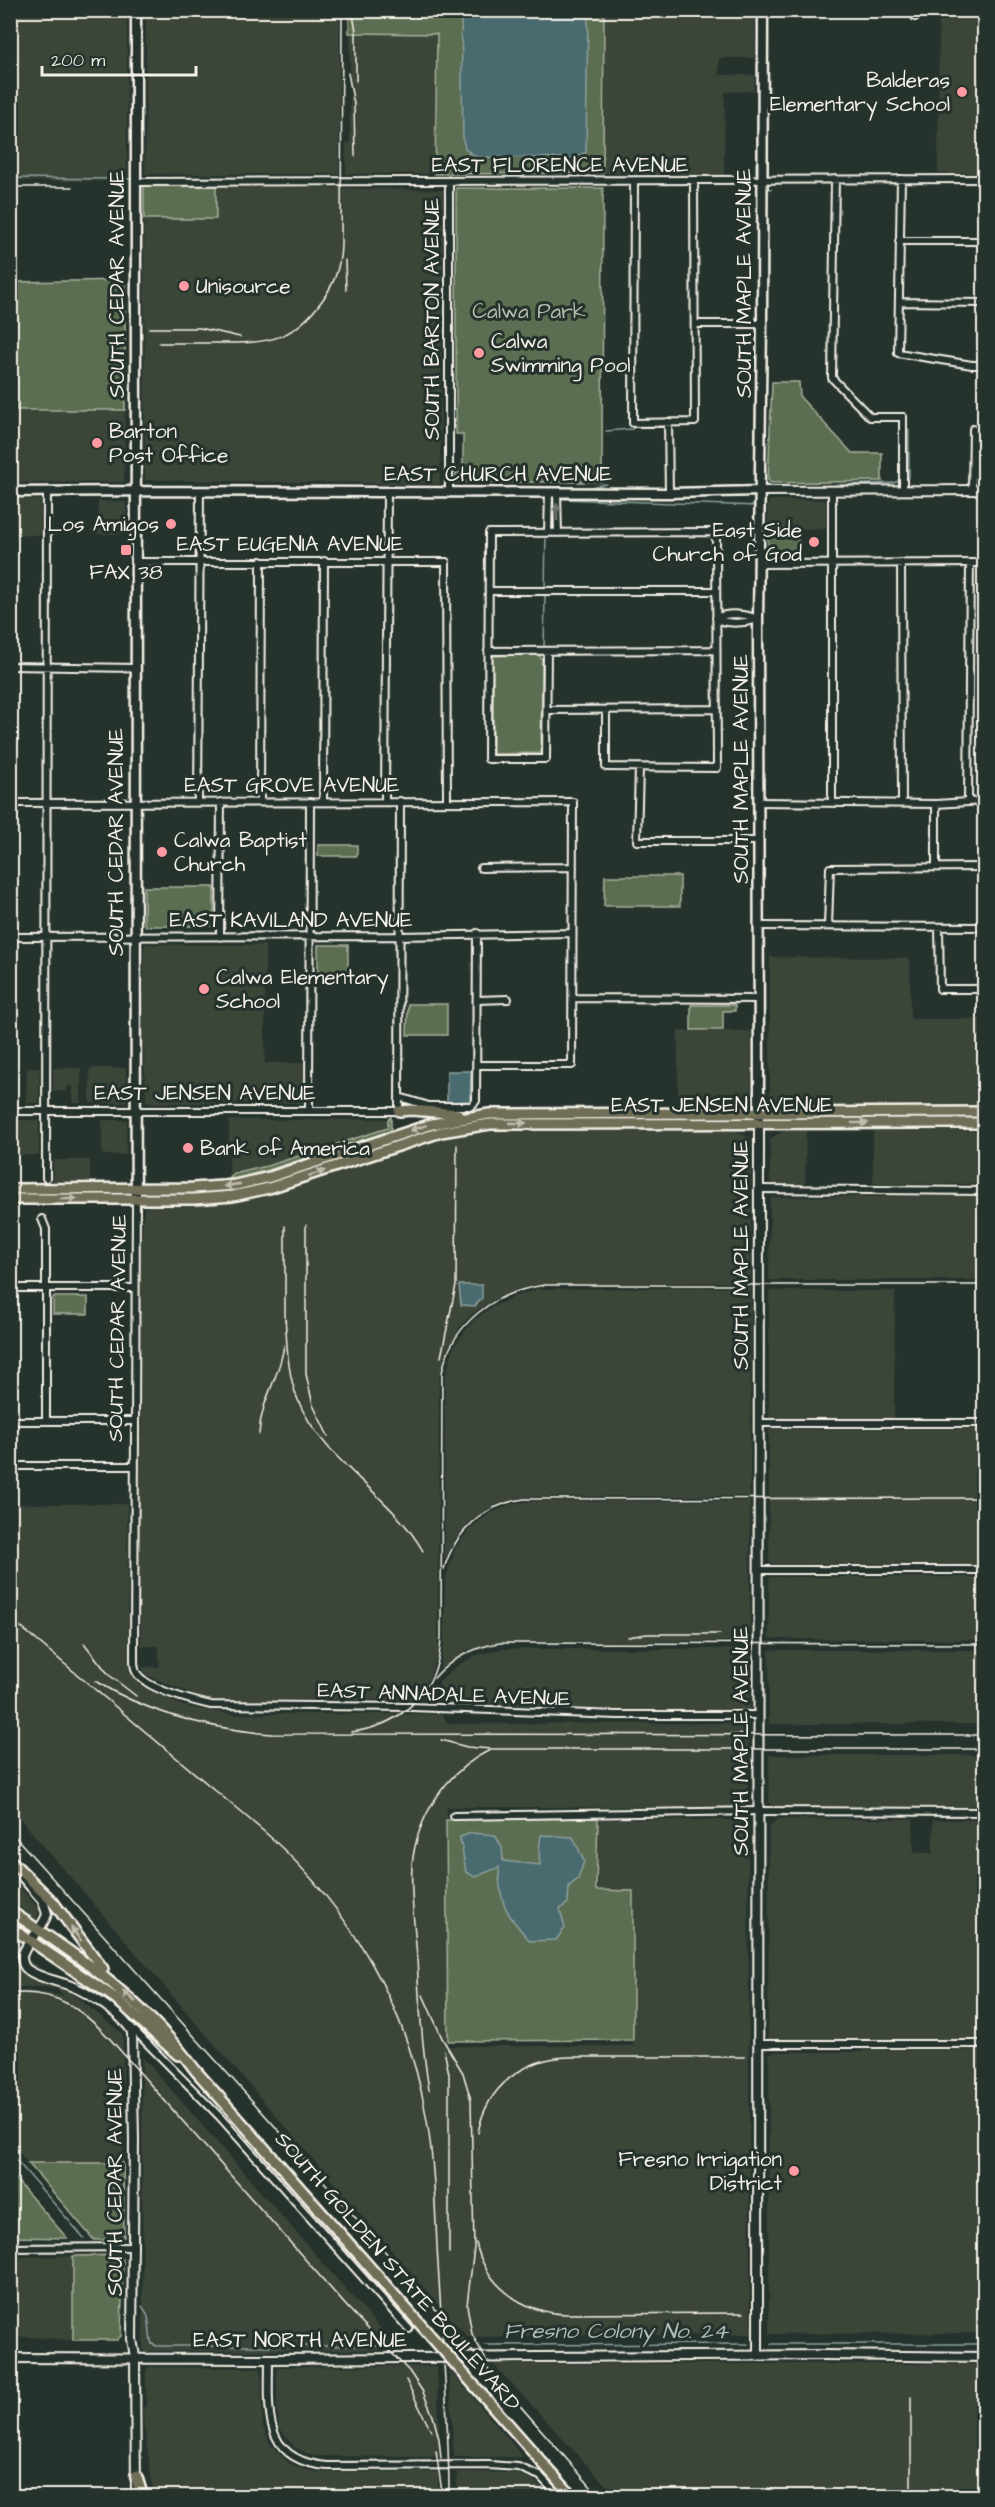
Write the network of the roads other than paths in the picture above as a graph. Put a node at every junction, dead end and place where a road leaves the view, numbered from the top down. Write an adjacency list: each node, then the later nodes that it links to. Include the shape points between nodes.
1 (136, 10): 9 (main road, SOUTH CEDAR AVENUE)
2 (763, 10): 6 (main road, SOUTH MAPLE AVENUE)
3 (984, 178): 5 (street, EAST FLORENCE AVENUE)
4 (835, 179): 5 (street, EAST FLORENCE AVENUE); 6 (street, EAST FLORENCE AVENUE); 22 (street, via 832,378 870,417 903,417)
5 (901, 179): 11 (street)
6 (762, 180): 8 (street, EAST FLORENCE AVENUE); 16 (main road, SOUTH MAPLE AVENUE)
7 (634, 181): 8 (street, EAST FLORENCE AVENUE); 10 (street, EAST FLORENCE AVENUE); 18 (street, via 633,423)
8 (694, 181): 15 (street)
9 (136, 182): 10 (street, EAST FLORENCE AVENUE); 20 (main road, SOUTH CEDAR AVENUE)
10 (449, 182): 29 (street, SOUTH BARTON AVENUE)
11 (899, 241): 12 (street); 13 (street)
12 (984, 241)
13 (899, 302): 14 (street); 17 (street, via 898,353)
14 (984, 303)
15 (695, 324): 16 (street); 18 (street, via 694,422)
16 (762, 324): 26 (main road, SOUTH MAPLE AVENUE)
17 (984, 365)
18 (668, 422): 32 (street)
19 (973, 429): 23 (street)
20 (135, 490): 25 (main road, EAST CHURCH AVENUE); 31 (main road, EAST CHURCH AVENUE); 39 (main road, SOUTH CEDAR AVENUE)
21 (832, 490): 22 (street, EAST CHURCH AVENUE); 26 (street, EAST CHURCH AVENUE); 43 (street)
22 (903, 490): 23 (street, EAST CHURCH AVENUE)
23 (972, 490): 24 (street, EAST CHURCH AVENUE)
24 (984, 490)
25 (200, 491): 28 (main road, EAST CHURCH AVENUE); 36 (street)
26 (759, 491): 32 (main road, EAST CHURCH AVENUE); 42 (main road, SOUTH MAPLE AVENUE)
27 (10, 492): 31 (main road, EAST CHURCH AVENUE)
28 (387, 492): 29 (main road, EAST CHURCH AVENUE); 35 (street)
29 (449, 492): 30 (main road, EAST CHURCH AVENUE)
30 (553, 492): 32 (main road, EAST CHURCH AVENUE); 33 (street); 34 (street, one-way to 30)
31 (47, 493): 53 (street)
32 (669, 493)
33 (549, 533): 34 (street); 45 (street, via 489,533)
34 (558, 533): 46 (street, via 716,532)
35 (386, 560): 38 (street, EAST EUGENIA AVENUE); 59 (street); 61 (street, EAST EUGENIA AVENUE, via 446,562)
36 (198, 561): 37 (street, EAST EUGENIA AVENUE); 39 (street, EAST EUGENIA AVENUE); 67 (street)
37 (261, 561): 38 (street, EAST EUGENIA AVENUE); 69 (street)
38 (324, 561): 71 (street)
39 (134, 562): 54 (main road, SOUTH CEDAR AVENUE)
40 (970, 563): 41 (street); 44 (street); 64 (street)
41 (984, 563)
42 (759, 564): 43 (street); 48 (main road, SOUTH MAPLE AVENUE)
43 (832, 564): 44 (street); 63 (street)
44 (901, 564): 72 (street)
45 (489, 591): 46 (street); 50 (street)
46 (716, 591): 47 (street)
47 (716, 618): 48 (street, via 721,622 750,622); 49 (street)
48 (758, 618): 62 (main road, SOUTH MAPLE AVENUE)
49 (716, 650): 51 (street); 55 (street)
50 (488, 651): 51 (street); 56 (street, via 488,759 546,759)
51 (547, 651): 56 (street)
52 (10, 666): 53 (street)
53 (47, 667): 54 (street); 74 (street)
54 (135, 668): 66 (main road, SOUTH CEDAR AVENUE)
55 (717, 709): 57 (street); 58 (street, via 717,768)
56 (547, 710): 57 (street)
57 (606, 710): 58 (street, via 606,767)
58 (639, 768): 76 (street, via 637,841)
59 (385, 801): 60 (street, EAST GROVE AVENUE); 71 (street, EAST GROVE AVENUE)
60 (400, 801): 61 (street, EAST GROVE AVENUE); 88 (street)
61 (447, 801): 77 (street, EAST GROVE AVENUE, via 573,802)
62 (759, 801): 63 (street); 76 (main road, SOUTH MAPLE AVENUE)
63 (832, 801): 72 (street)
64 (968, 801): 65 (street); 75 (street)
65 (984, 801)
66 (133, 802): 67 (street, EAST GROVE AVENUE); 74 (street, EAST GROVE AVENUE); 87 (main road, SOUTH CEDAR AVENUE)
67 (198, 802): 68 (street, EAST GROVE AVENUE)
68 (221, 802): 69 (street, EAST GROVE AVENUE); 91 (street)
69 (260, 802): 70 (street, EAST GROVE AVENUE)
70 (310, 802): 71 (street, EAST GROVE AVENUE); 92 (street)
71 (323, 802)
72 (902, 802): 75 (street)
73 (10, 803): 74 (street, EAST GROVE AVENUE)
74 (48, 803): 90 (street)
75 (936, 804): 78 (street)
76 (758, 841): 82 (main road, SOUTH MAPLE AVENUE)
77 (573, 867): 80 (street); 86 (street)
78 (936, 867): 79 (street); 81 (street, via 830,867)
79 (984, 867)
80 (481, 868)
81 (828, 926): 82 (street); 83 (street)
82 (760, 927): 96 (main road, SOUTH MAPLE AVENUE)
83 (939, 927): 84 (street); 93 (street, via 940,989)
84 (984, 927)
85 (477, 933): 86 (street, EAST KAVILAND AVENUE); 88 (street, EAST KAVILAND AVENUE); 97 (street)
86 (573, 933): 94 (street)
87 (133, 936): 90 (street, EAST KAVILAND AVENUE); 91 (street, EAST KAVILAND AVENUE); 102 (main road, SOUTH CEDAR AVENUE)
88 (399, 936): 92 (street, EAST KAVILAND AVENUE); 99 (street)
89 (10, 937): 90 (street, EAST KAVILAND AVENUE)
90 (46, 937): 101 (street)
91 (220, 937): 92 (street, EAST KAVILAND AVENUE)
92 (310, 937): 103 (street)
93 (984, 989)
94 (573, 998): 96 (street); 98 (street, via 572,1065)
95 (508, 999): 97 (street)
96 (759, 999): 105 (main road, SOUTH MAPLE AVENUE)
97 (478, 1000): 98 (street)
98 (477, 1065): 99 (street, via 477,1099 471,1106 422,1105)
99 (399, 1097): 104 (street)
100 (10, 1111): 101 (street, EAST JENSEN AVENUE)
101 (45, 1111): 102 (street, EAST JENSEN AVENUE); 110 (street)
102 (136, 1111): 103 (street, EAST JENSEN AVENUE); 112 (main road, SOUTH CEDAR AVENUE)
103 (309, 1111): 104 (street, EAST JENSEN AVENUE)
104 (399, 1112): 107 (main road)
105 (759, 1112): 106 (main road, EAST JENSEN AVENUE); 107 (main road, EAST JENSEN AVENUE); 108 (street, SOUTH MAPLE AVENUE)
106 (984, 1112)
107 (475, 1115): 112 (main road, one-way to 112, via 432,1124 244,1183)
108 (759, 1123): 109 (main road, EAST JENSEN AVENUE, one-way to 109); 113 (street, SOUTH MAPLE AVENUE); 116 (main road, EAST JENSEN AVENUE, one-way to 108, via 213,1198 258,1191 460,1128 504,1123)
109 (984, 1123)
110 (46, 1178)
111 (10, 1189): 112 (main road)
112 (136, 1189): 116 (main road, SOUTH CEDAR AVENUE)
113 (759, 1189): 114 (street); 124 (street, SOUTH MAPLE AVENUE)
114 (984, 1191)
115 (10, 1199): 116 (main road, EAST JENSEN AVENUE, one-way to 116)
116 (136, 1199): 120 (street, SOUTH CEDAR AVENUE)
117 (42, 1219): 119 (street, via 46,1229)
118 (10, 1288): 119 (street)
119 (46, 1288): 120 (street); 122 (street)
120 (134, 1288): 123 (street, SOUTH CEDAR AVENUE)
121 (10, 1421): 122 (street)
122 (46, 1421): 123 (street)
123 (134, 1421): 127 (street, SOUTH CEDAR AVENUE)
124 (759, 1423): 125 (street); 128 (street, SOUTH MAPLE AVENUE)
125 (984, 1423)
126 (10, 1466): 127 (street)
127 (133, 1466): 130 (street, SOUTH CEDAR AVENUE)
128 (759, 1570): 129 (street); 131 (street, SOUTH MAPLE AVENUE)
129 (984, 1570)
130 (137, 1674): 131 (street, EAST ANNADALE AVENUE, via 150,1685 211,1705)
131 (759, 1715): 132 (street, SOUTH MAPLE AVENUE)
132 (759, 1811): 133 (street); 134 (street); 141 (street, SOUTH MAPLE AVENUE)
133 (984, 1812)
134 (454, 1816)
135 (10, 1862): 138 (street, via 47,1908 47,1917); 139 (main road, one-way to 135, via 53,1902)
136 (10, 1911): 138 (main road, SOUTH GOLDEN STATE BOULEVARD)
137 (10, 1927): 138 (main road, SOUTH GOLDEN STATE BOULEVARD)
138 (36, 1935): 139 (main road, SOUTH GOLDEN STATE BOULEVARD); 140 (street, via 22,1958 28,1970 80,1990); 143 (main road, SOUTH GOLDEN STATE BOULEVARD)
139 (111, 1981): 143 (main road, SOUTH GOLDEN STATE BOULEVARD, one-way to 139, via 152,2018)
140 (130, 2026): 144 (street, SOUTH CEDAR AVENUE); 146 (street, via 220,2117)
141 (758, 2044): 142 (street); 147 (street, SOUTH MAPLE AVENUE)
142 (984, 2044)
143 (196, 2070): 156 (main road, SOUTH GOLDEN STATE BOULEVARD, bridge)
144 (134, 2247): 145 (street); 148 (street, SOUTH CEDAR AVENUE)
145 (10, 2248)
146 (409, 2329)
147 (758, 2356): 149 (street, EAST NORTH AVENUE); 151 (street, EAST NORTH AVENUE)
148 (135, 2357): 150 (street, EAST NORTH AVENUE); 151 (street, EAST NORTH AVENUE); 152 (street, SOUTH CEDAR AVENUE)
149 (984, 2357)
150 (10, 2358)
151 (270, 2359): 155 (street, via 270,2424 278,2444 298,2460 328,2466 519,2467 540,2476)
152 (136, 2476): 153 (street, SOUTH CEDAR AVENUE); 154 (highway)
153 (136, 2496)
154 (142, 2496)
155 (559, 2496)
156 (572, 2496)

